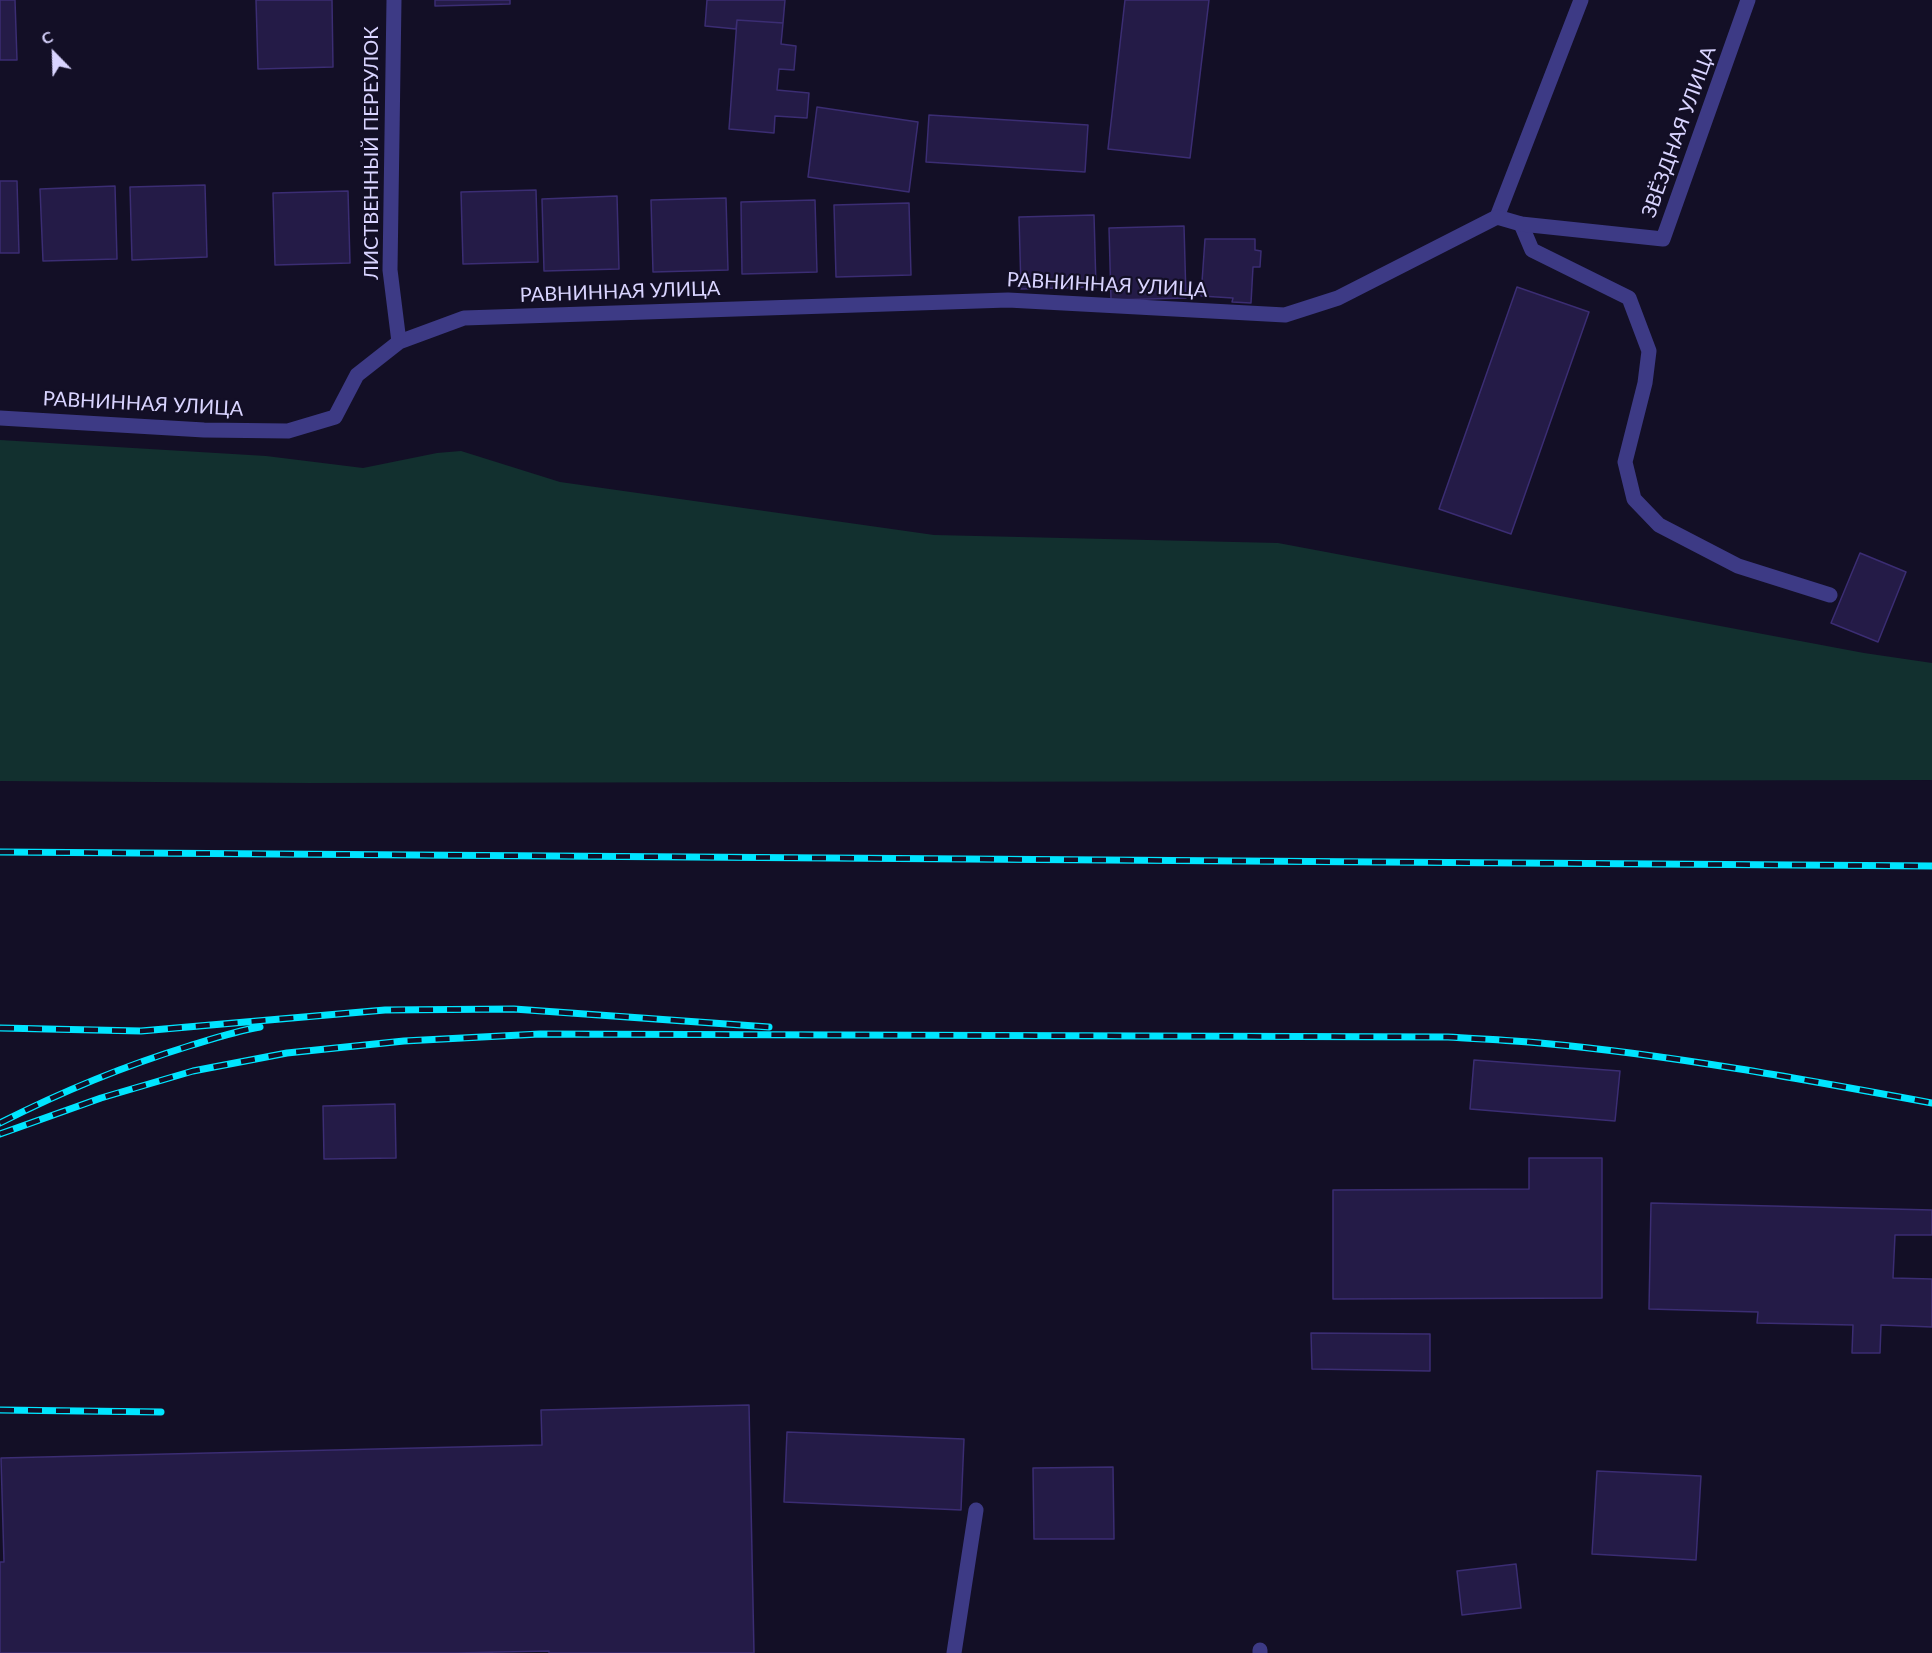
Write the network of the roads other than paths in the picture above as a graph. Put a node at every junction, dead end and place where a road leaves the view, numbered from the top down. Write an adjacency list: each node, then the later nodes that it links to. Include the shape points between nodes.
1 (394, 0): 6 (street, ЛИСТВЕННЫЙ ПЕРЕУЛОК, via 390,270)
2 (1581, 0): 4 (street)
3 (1748, 0): 5 (street, ЗВЁЗДНАЯ УЛИЦА, via 1663,238)
4 (1497, 217): 5 (street, ЗВЁЗДНАЯ УЛИЦА); 6 (street, РАВНИННАЯ УЛИЦА, via 1338,298 1285,315 996,300 464,318)
5 (1521, 224): 8 (street, via 1532,250 1629,298 1649,351 1625,462 1634,499 1659,525 1738,566)
6 (399, 342): 7 (street, РАВНИННАЯ УЛИЦА, via 357,375 335,417 288,431)
7 (0, 418)
8 (1830, 594)
9 (976, 1510): 10 (street)
10 (954, 1653)

